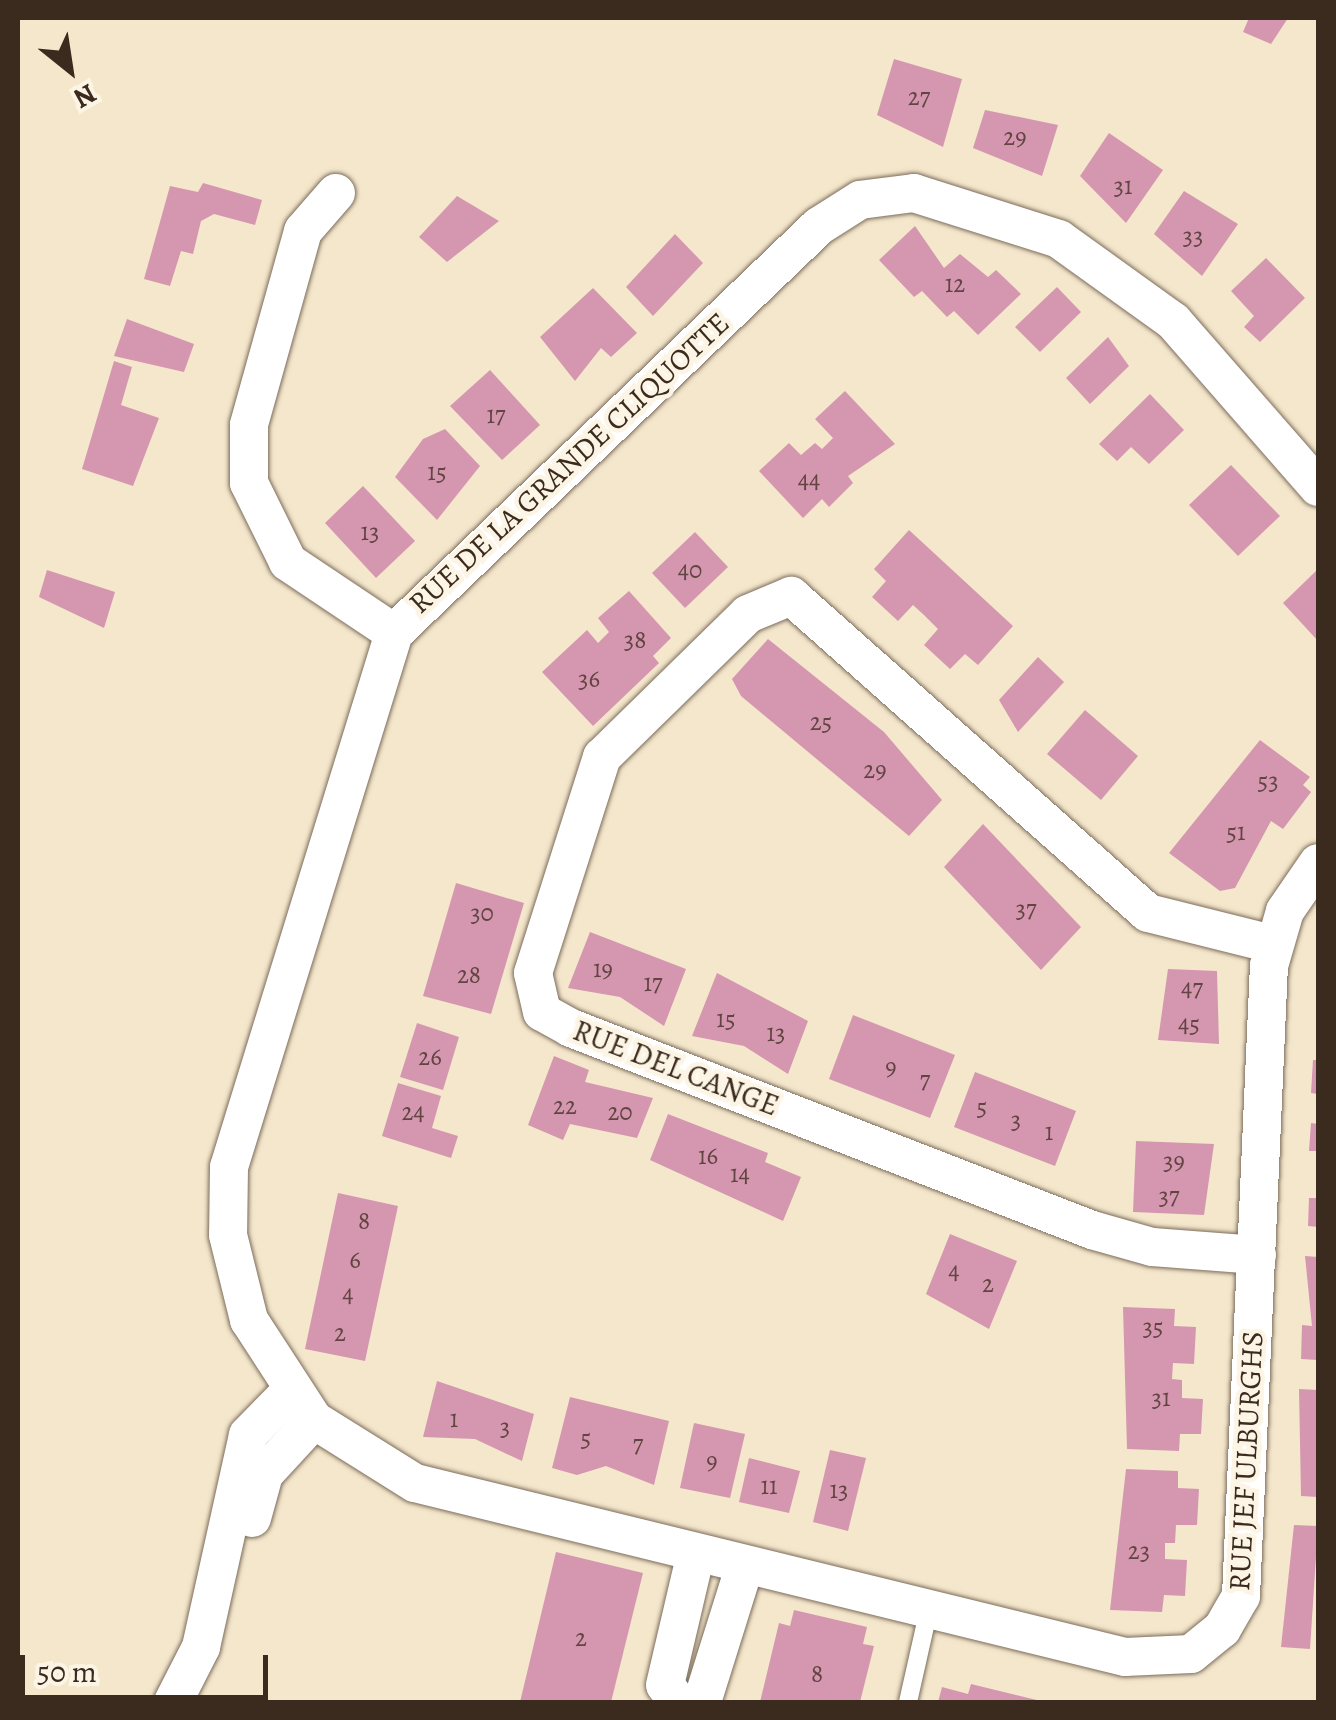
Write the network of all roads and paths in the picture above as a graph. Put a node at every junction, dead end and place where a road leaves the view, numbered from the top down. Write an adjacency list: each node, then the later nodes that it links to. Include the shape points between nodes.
1 (336, 193): 3 (street, via 303,231 249,425 248,483 288,562)
2 (1318, 487): 3 (street, RUE DE LA GRANDE CLIQUOTTE, via 1173,321 1086,254 973,206 885,194 819,226)
3 (394, 633): 7 (street, RUE DE LA GRANDE CLIQUOTTE, via 229,1166 239,1292)
4 (1318, 863): 5 (street, RUE JEF ULBURGHS)
5 (1272, 944): 6 (street, RUE JEF ULBURGHS); 6 (street, RUE DEL CANGE, via 1148,913 792,596 748,614 602,757 533,973 542,1012 588,1034 1092,1230)
6 (1256, 1256): 10 (street, RUE JEF ULBURGHS, via 1244,1576 1222,1630 1191,1654 1150,1660)
7 (302, 1406): 8 (street, RUE JEF ULBURGHS, via 416,1483); 11 (street, via 248,1435 200,1647); 12 (street, via 264,1474 224,1647)
8 (696, 1553): 9 (street, RUE JEF ULBURGHS); 13 (street, via 665,1684)
9 (745, 1565): 10 (street, RUE JEF ULBURGHS); 14 (street)
10 (929, 1610): 15 (lane)
11 (174, 1702)
12 (201, 1702)
13 (678, 1702)
14 (702, 1702)
15 (908, 1702)

